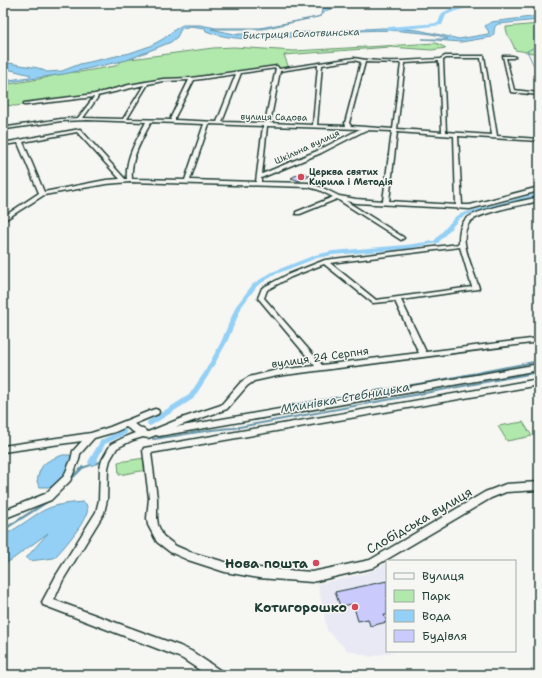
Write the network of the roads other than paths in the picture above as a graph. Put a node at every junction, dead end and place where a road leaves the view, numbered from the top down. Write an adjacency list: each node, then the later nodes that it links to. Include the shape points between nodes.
1 (513, 57): 10 (street, via 504,57 512,92)
2 (441, 60): 4 (street); 26 (street); 28 (street, via 445,57 483,57)
3 (363, 61): 4 (street); 5 (street, via 351,59); 21 (street, via 347,123)
4 (403, 62): 24 (street)
5 (320, 65): 6 (street); 20 (street)
6 (278, 70): 7 (street, via 277,67); 19 (street)
7 (239, 72): 8 (street); 18 (street)
8 (192, 79): 9 (street, via 164,80); 16 (street, via 173,117)
9 (146, 84): 11 (street); 14 (street)
10 (539, 94)
11 (95, 95): 12 (street); 13 (street)
12 (26, 104)
13 (81, 119): 14 (street, вулиця Садова); 22 (street, вулиця Садова); 25 (street, via 78,122)
14 (124, 120): 15 (street, вулиця Садова)
15 (149, 121): 16 (street, вулиця Садова); 34 (street, via 130,161)
16 (173, 122): 17 (street, вулиця Садова)
17 (207, 123): 18 (street, вулиця Садова); 36 (street)
18 (219, 123): 19 (street, вулиця Садова)
19 (266, 125): 20 (street, вулиця Садова); 33 (street)
20 (315, 126): 21 (street, вулиця Садова)
21 (349, 127): 23 (street, вулиця Садова)
22 (8, 128)
23 (366, 128): 24 (street, вулиця Садова); 33 (street, Шкільна вулиця, via 320,152)
24 (394, 129): 26 (street, вулиця Садова); 42 (street)
25 (78, 130): 30 (street); 35 (street)
26 (444, 133): 27 (street, вулиця Садова)
27 (456, 134): 28 (street, вулиця Садова); 43 (street)
28 (495, 137): 29 (street, вулиця Садова)
29 (538, 140): 32 (street)
30 (20, 141): 31 (street); 39 (street)
31 (3, 144)
32 (539, 145)
33 (259, 177): 37 (street)
34 (130, 180): 35 (street); 36 (street)
35 (124, 181): 39 (street)
36 (188, 182): 37 (street)
37 (258, 184): 40 (street, via 308,185)
38 (539, 189): 43 (street)
39 (42, 194): 45 (street)
40 (337, 197): 42 (street, via 356,201); 44 (street); 46 (street)
41 (539, 199): 47 (street, via 470,219 464,226)
42 (386, 202): 43 (street)
43 (459, 207)
44 (298, 213)
45 (3, 218)
46 (402, 238)
47 (462, 245): 48 (street); 49 (street, via 476,288)
48 (325, 262): 49 (street, via 375,302); 52 (street, via 264,289 261,298)
49 (397, 299): 51 (street)
50 (539, 340): 51 (street, вулиця 24 Серпня)
51 (423, 354): 52 (street, вулиця 24 Серпня)
52 (320, 367): 57 (street, вулиця 24 Серпня, via 277,372 252,379 244,384 224,407)
53 (539, 367): 57 (street)
54 (539, 382): 60 (street, Слобідська вулиця, via 147,450 153,498 153,525 160,539 172,549 188,556 225,567 259,573 312,577 372,564 488,495 506,488)
55 (155, 412): 56 (street)
56 (127, 424): 57 (street); 58 (street)
57 (146, 434): 62 (street, вулиця 24 Серпня, via 114,446 104,468 100,513 47,602 176,650)
58 (91, 436): 59 (street); 61 (street, via 76,453 67,478 48,497)
59 (3, 449)
60 (539, 486)
61 (3, 515)
62 (217, 675)

